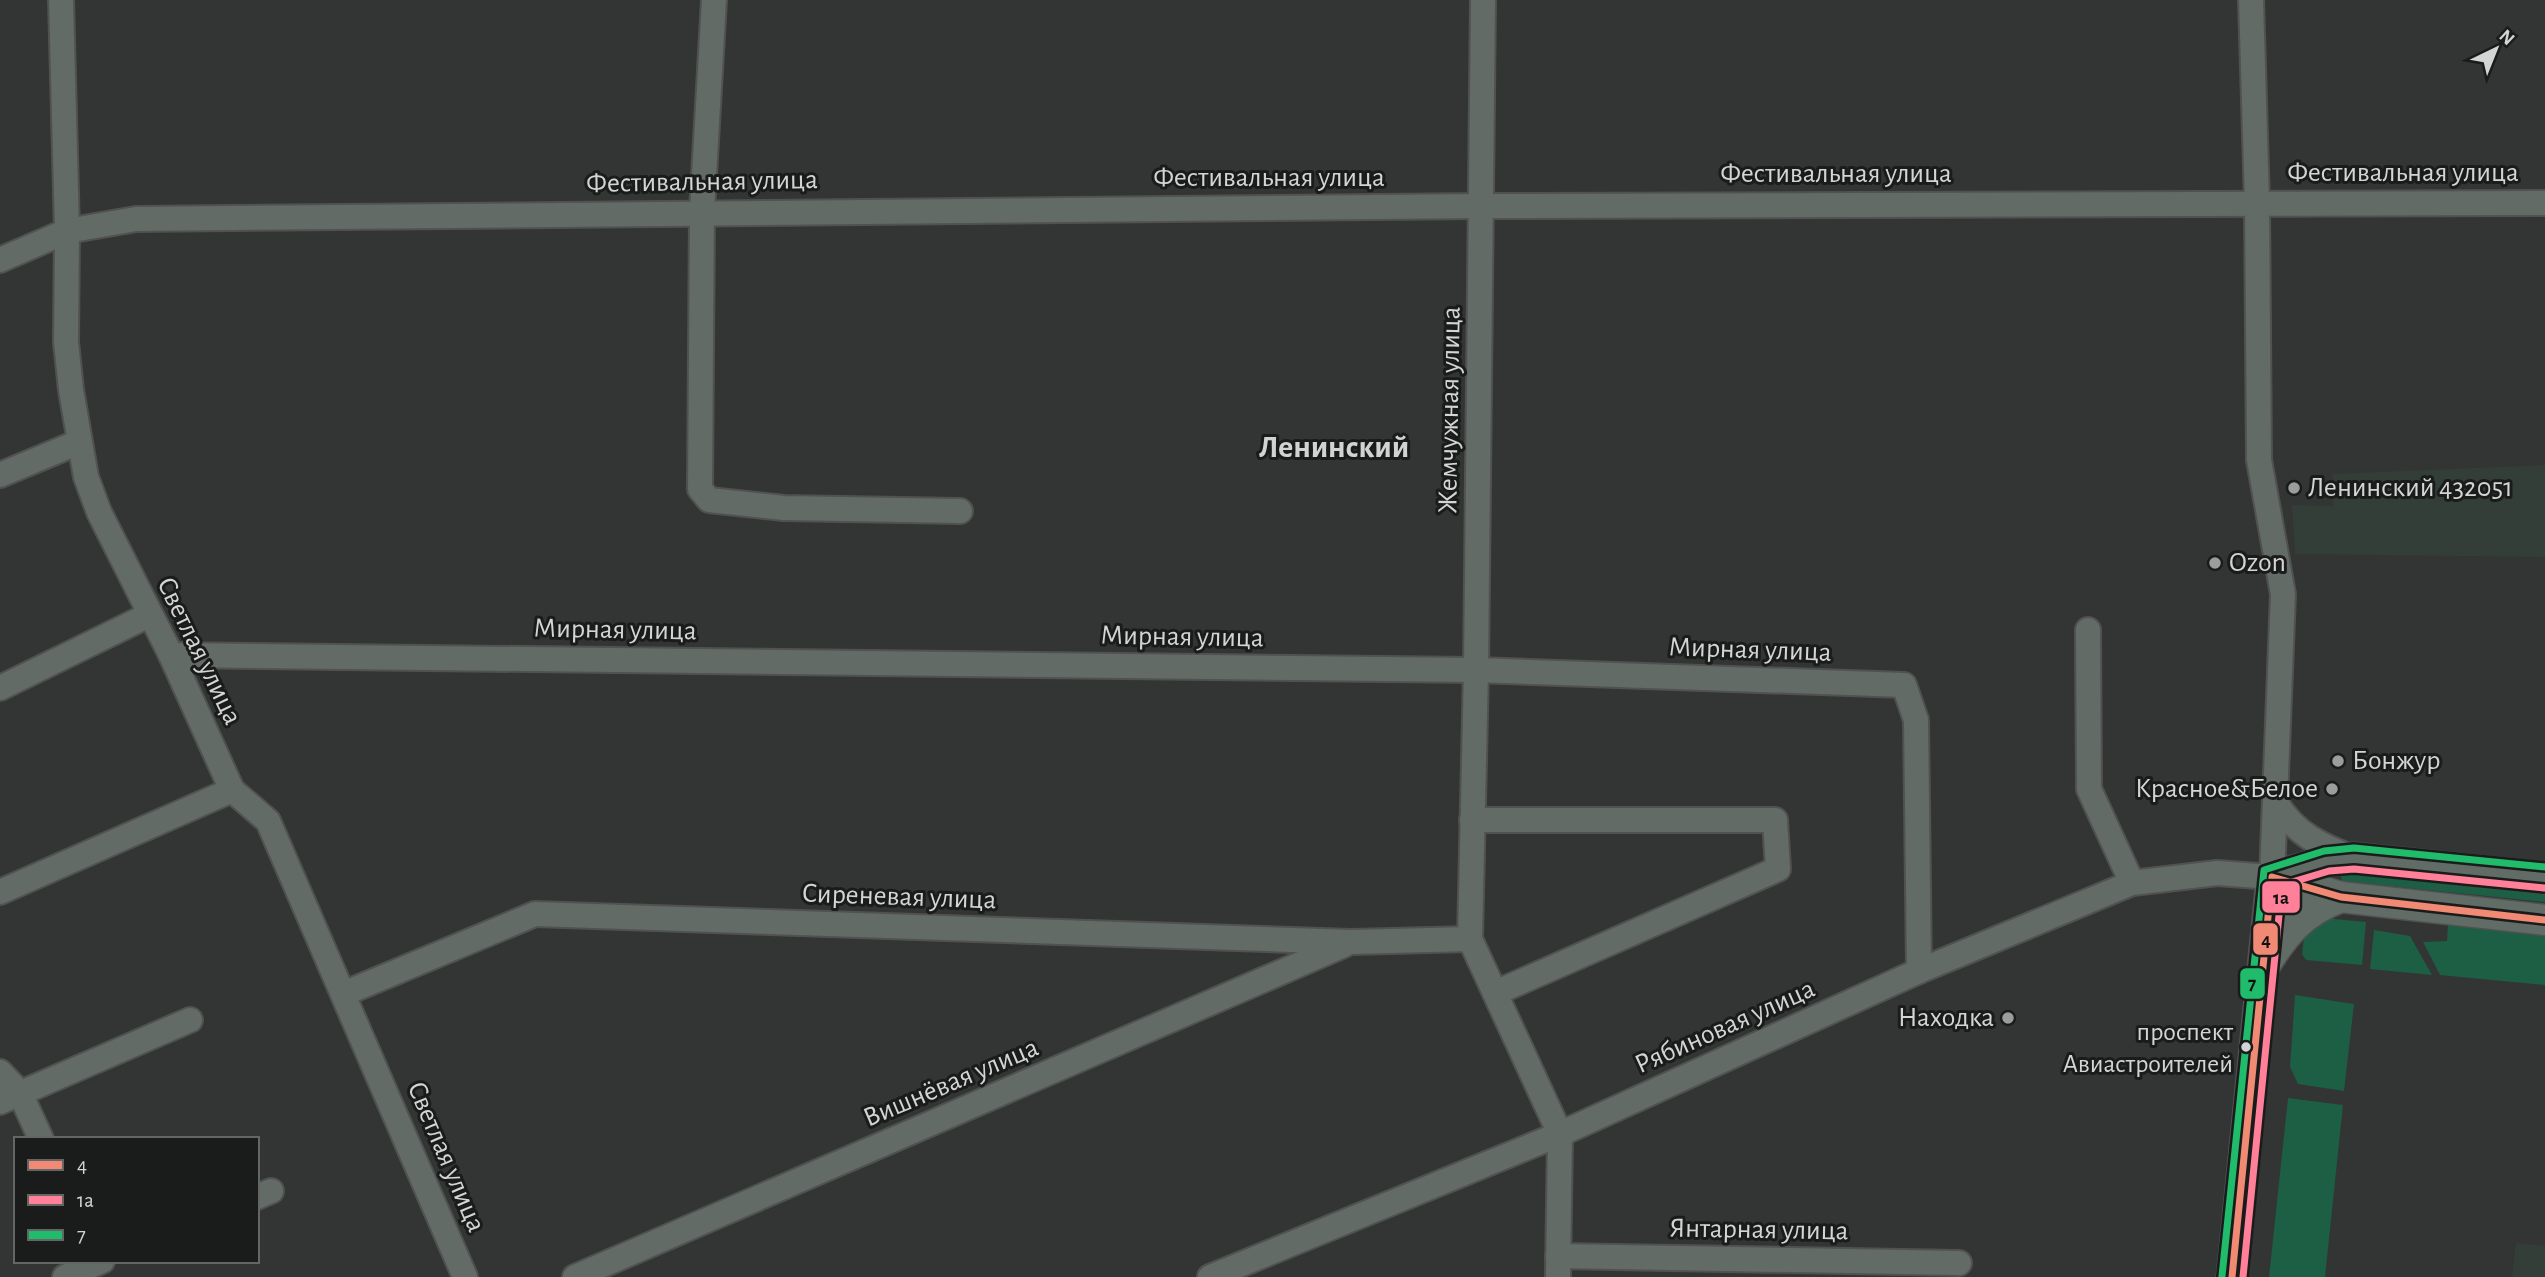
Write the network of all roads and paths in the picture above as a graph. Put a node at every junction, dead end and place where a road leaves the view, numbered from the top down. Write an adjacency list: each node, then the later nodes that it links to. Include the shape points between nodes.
1 (61, 0): 9 (street, Светлая улица)
2 (714, 0): 8 (street)
3 (1483, 0): 7 (street, Жемчужная улица)
4 (2251, 0): 5 (street)
5 (2257, 202): 6 (street, Фестивальная улица); 7 (street, Фестивальная улица); 20 (street, via 2259,460 2283,594)
6 (2545, 203)
7 (1482, 206): 8 (street, Фестивальная улица); 17 (street, Жемчужная улица)
8 (702, 211): 9 (street, Фестивальная улица, via 136,219); 13 (street, via 701,489 709,500 784,508)
9 (67, 231): 10 (street, Фестивальная улица); 11 (street, Светлая улица, via 66,342)
10 (0, 260)
11 (79, 442): 12 (street); 14 (street, Светлая улица, via 99,512)
12 (0, 475)
13 (960, 511)
14 (149, 615): 16 (street, Светлая улица); 18 (street)
15 (2088, 630): 25 (street, via 2089,789)
16 (171, 655): 17 (street, Мирная улица); 19 (street, Светлая улица)
17 (1476, 670): 21 (street, Жемчужная улица); 32 (street, Мирная улица, via 1903,685 1916,720)
18 (0, 688)
19 (232, 790): 26 (street); 34 (street, Светлая улица, via 268,821)
20 (2276, 803): 22 (street, via 2301,834); 23 (street)
21 (1472, 820): 29 (street, Жемчужная улица); 33 (street, via 1775,820 1778,869)
22 (2354, 858): 23 (main road); 24 (main road)
23 (2272, 877): 25 (street, Рябиновая улица, via 2204,873); 27 (main road); 31 (main road)
24 (2545, 877)
25 (2132, 883): 32 (street, Рябиновая улица)
26 (0, 891)
27 (2341, 897): 28 (main road); 31 (main road, via 2299,919)
28 (2545, 920)
29 (1470, 939): 30 (street, Сиреневая улица); 33 (street)
30 (1351, 942): 34 (street, Сиреневая улица, via 535,914); 45 (street, Вишнёвая улица)
31 (2264, 967): 47 (main road)
32 (1919, 971): 38 (street, Рябиновая улица)
33 (1495, 993): 38 (street)
34 (342, 994): 44 (street, Светлая улица)
35 (190, 1020): 37 (street)
36 (0, 1072): 37 (street)
37 (10, 1097): 39 (street)
38 (1560, 1134): 42 (street, Янтарная улица); 46 (street, Рябиновая улица)
39 (40, 1137)
40 (1959, 1263): 42 (street, Янтарная улица)
41 (99, 1266): 43 (street)
42 (1558, 1267)
43 (65, 1277)
44 (465, 1277)
45 (575, 1277)
46 (1210, 1277)
47 (2232, 1277)

